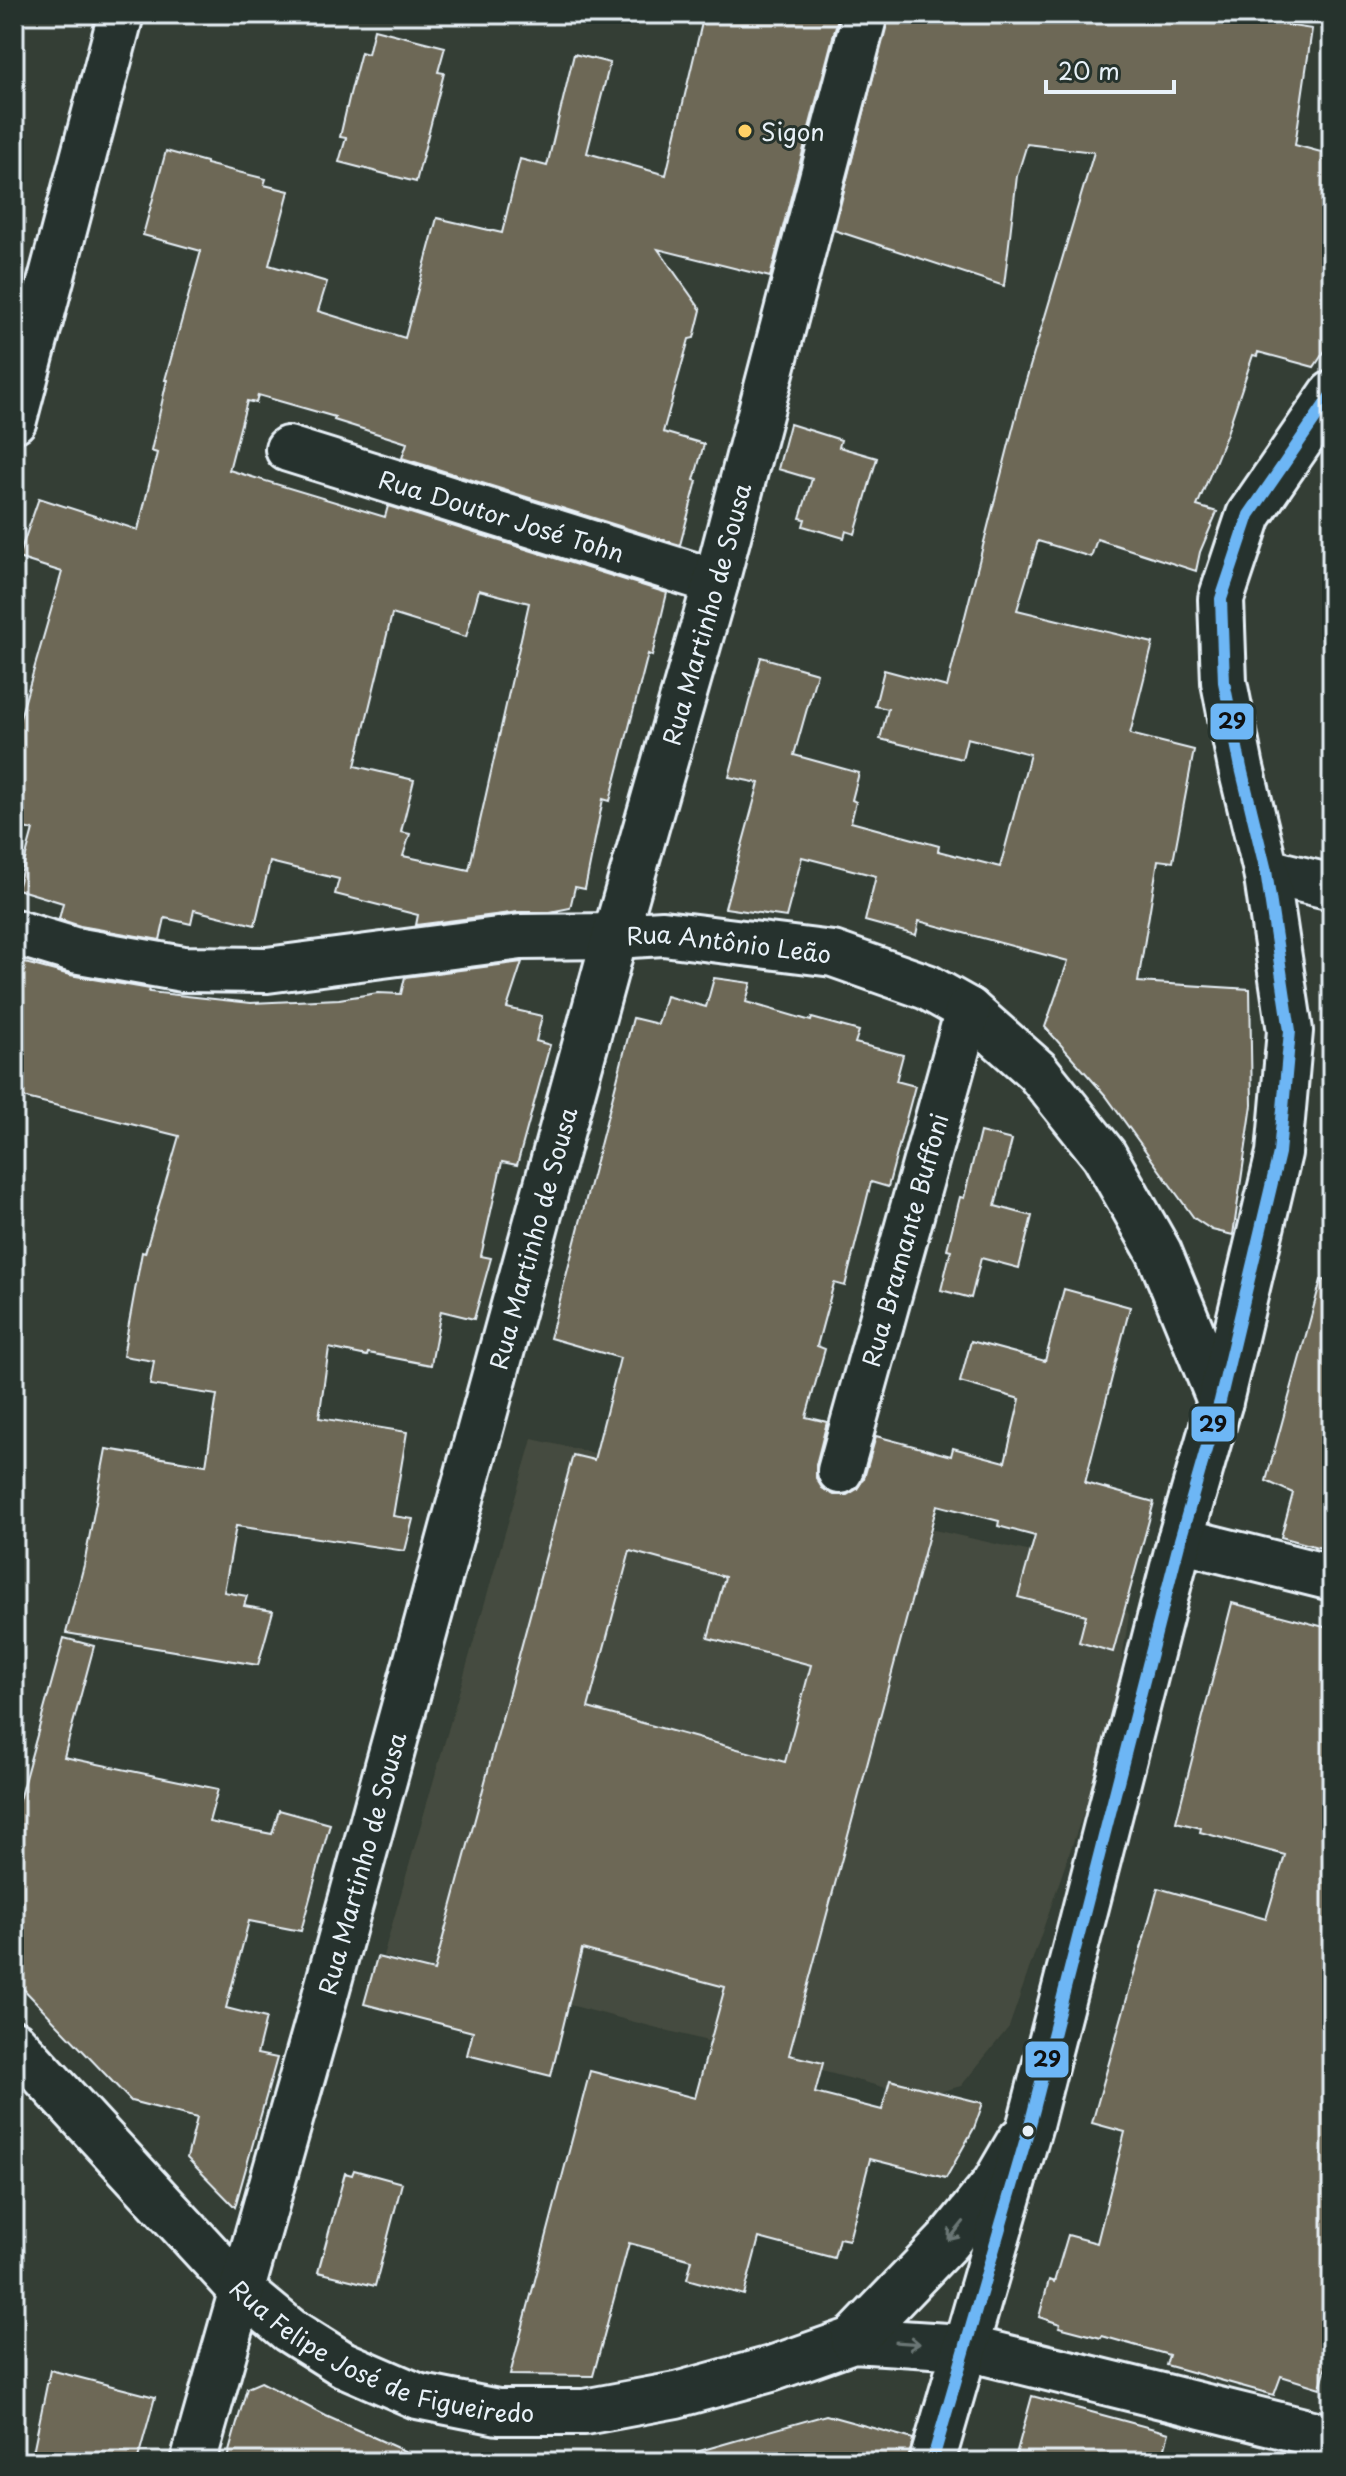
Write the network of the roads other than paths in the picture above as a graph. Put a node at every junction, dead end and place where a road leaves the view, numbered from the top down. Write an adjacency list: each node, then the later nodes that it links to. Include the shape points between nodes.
1 (121, 14): 4 (street)
2 (865, 14): 6 (street, Rua Martinho de Sousa)
3 (1332, 394): 7 (street, via 1249,515 1221,599 1224,682)
4 (14, 420)
5 (288, 449): 6 (street, Rua Doutor José Tohn)
6 (716, 582): 10 (street, Rua Martinho de Sousa)
7 (1266, 871): 8 (street); 12 (street, via 1290,1031 1279,1153)
8 (1332, 887)
9 (14, 932): 10 (street, Rua Antônio Leão, via 74,950 183,969 253,970 521,937)
10 (615, 936): 11 (street, Rua Antônio Leão, via 663,933 833,954 927,987); 18 (street, Rua Martinho de Sousa)
11 (968, 1010): 12 (street, Rua Antônio Leão, via 1037,1071 1104,1155 1159,1252); 13 (street, Rua Bramante Buffoni)
12 (1220, 1401): 14 (street)
13 (840, 1471)
14 (1180, 1540): 15 (street); 17 (street)
15 (1332, 1578)
16 (14, 2043): 18 (street, Rua Felipe José de Figueiredo)
17 (1031, 2121): 19 (street, Rua Felipe José de Figueiredo, one-way to 19, via 995,2183 948,2241); 20 (street)
18 (242, 2291): 19 (street, Rua Felipe José de Figueiredo, via 289,2330 343,2364 417,2396 498,2412 584,2412 676,2395); 22 (street, Rua Martinho de Sousa)
19 (853, 2340): 20 (street, Rua Felipe José de Figueiredo, one-way to 20)
20 (963, 2347): 21 (street, Rua Felipe José de Figueiredo); 23 (street)
21 (1332, 2438)
22 (193, 2462)
23 (932, 2462)

